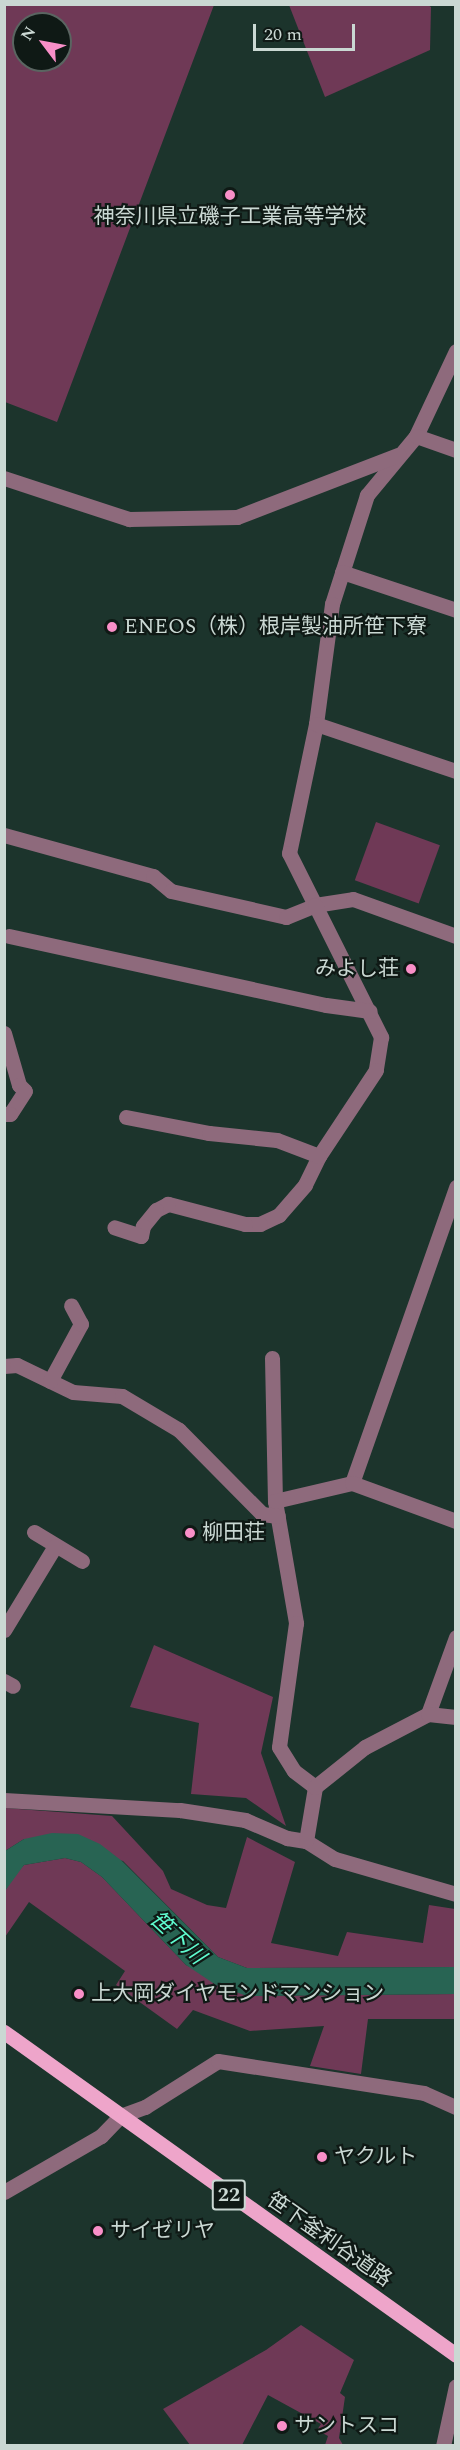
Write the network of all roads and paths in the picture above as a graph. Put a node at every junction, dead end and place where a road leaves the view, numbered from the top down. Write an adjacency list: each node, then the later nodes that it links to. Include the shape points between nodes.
1 (456, 351): 2 (street)
2 (416, 436): 3 (street); 4 (street)
3 (456, 450)
4 (398, 455): 5 (street, via 237,517 129,519); 6 (street, via 367,495)
5 (4, 478)
6 (342, 573): 7 (street); 8 (street, via 332,604)
7 (456, 610)
8 (316, 724): 9 (street); 11 (street, via 289,853)
9 (456, 771)
10 (4, 835): 11 (street, via 153,876 171,891 251,910 286,917)
11 (315, 906): 13 (street, via 352,899); 14 (street)
12 (9, 936): 14 (street, via 326,1005)
13 (456, 936)
14 (370, 1011): 18 (street, via 381,1037 376,1070)
15 (4, 1034): 16 (street, via 19,1085 26,1091 10,1114)
16 (4, 1114)
17 (126, 1117): 18 (street, via 209,1133 277,1140)
18 (319, 1156): 20 (street, via 305,1185 279,1215 260,1224 213,1217 168,1204 156,1210 142,1226 141,1236)
19 (456, 1187): 25 (street)
20 (114, 1227)
21 (71, 1305): 24 (street, via 81,1323)
22 (272, 1358): 26 (street)
23 (4, 1366): 24 (street, via 17,1365)
24 (50, 1381): 26 (street, via 73,1392 122,1396 179,1430 262,1514)
25 (352, 1483): 26 (street); 27 (street)
26 (277, 1508): 35 (street, via 296,1623 279,1747 294,1771)
27 (456, 1521)
28 (34, 1532): 29 (street)
29 (55, 1546): 30 (street); 31 (street)
30 (82, 1561)
31 (4, 1630)
32 (456, 1637): 33 (street)
33 (428, 1714): 34 (street); 35 (street, via 365,1748)
34 (456, 1717)
35 (315, 1787): 37 (street)
36 (4, 1800): 37 (street, via 180,1810 244,1820 287,1838)
37 (306, 1841): 38 (street, via 335,1858)
38 (456, 1894)
39 (4, 2032): 41 (main road, 笹下釜利谷道路 / 22)
40 (456, 2107): 41 (street, via 424,2094 218,2061 145,2107)
41 (120, 2116): 42 (street, via 101,2136); 43 (main road, 笹下釜利谷道路 / 22)
42 (4, 2192)
43 (456, 2355)
44 (456, 2386): 45 (street)
45 (443, 2445)

